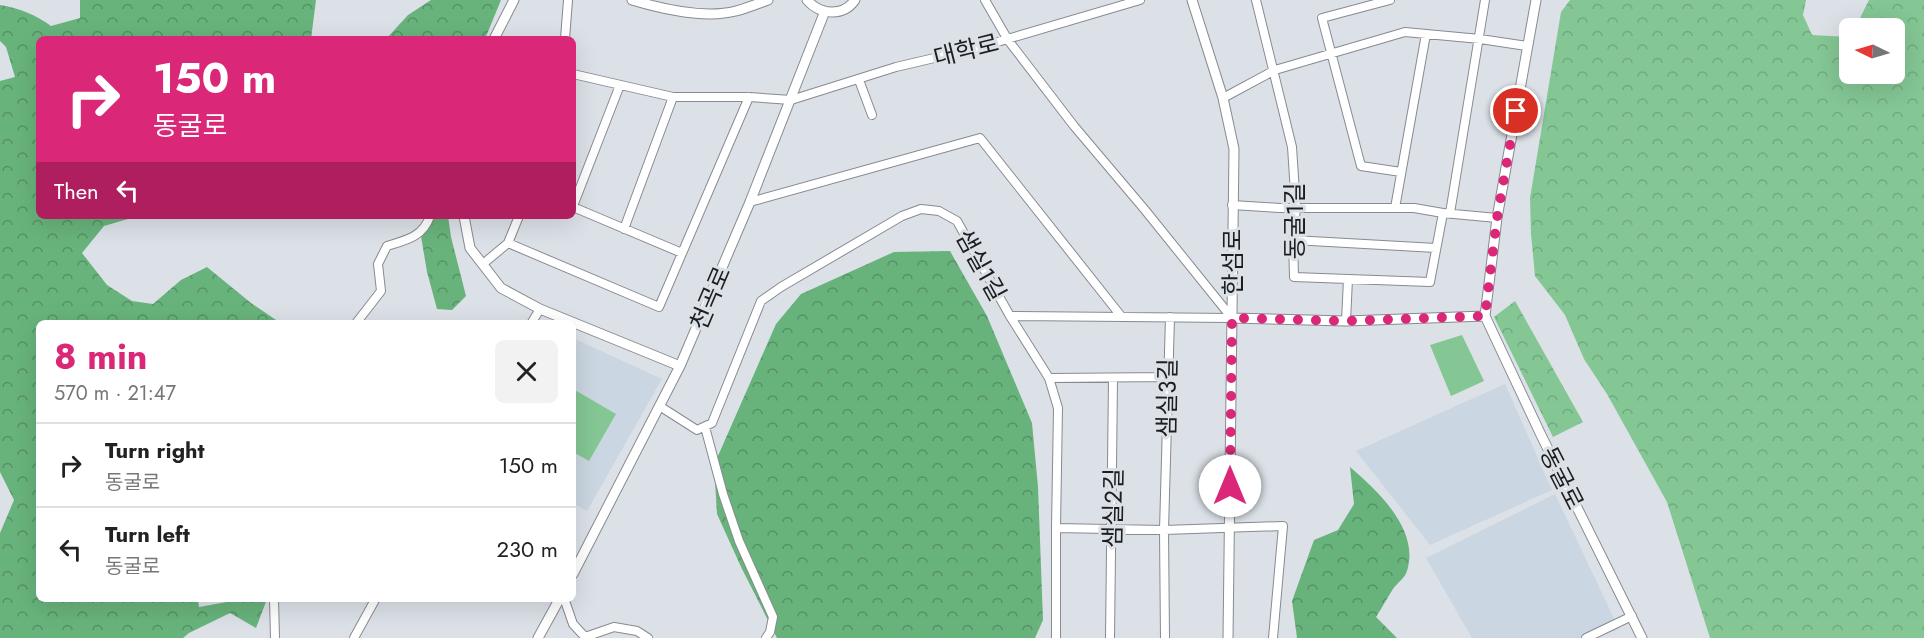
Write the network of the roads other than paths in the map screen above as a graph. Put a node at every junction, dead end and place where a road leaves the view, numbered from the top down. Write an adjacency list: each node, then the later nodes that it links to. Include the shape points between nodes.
1 (514, 0): 16 (street)
2 (568, 0): 17 (street)
3 (632, 0): 4 (street, via 696,14 734,12)
4 (768, 0)
5 (807, 0): 14 (street)
6 (855, 0): 14 (street, via 842,11)
7 (985, 0): 19 (street)
8 (1140, 0): 19 (street, 대학로)
9 (1192, 0): 28 (street, 한섬로)
10 (1485, 0): 18 (street, 동굴1길)
11 (1536, 0): 20 (street)
12 (1258, 1): 22 (street, 동굴1길)
13 (1385, 1): 21 (street, via 1322,18)
14 (825, 12): 29 (street, 천곡로)
15 (1426, 34): 18 (street); 21 (street, via 1405,32); 31 (street)
16 (496, 36)
17 (565, 36)
18 (1480, 39): 20 (street); 38 (street, 동굴1길)
19 (1008, 40): 24 (street, 대학로); 55 (street)
20 (1527, 46): 39 (street)
21 (1332, 53): 22 (street); 31 (street, via 1361,166)
22 (1275, 70): 28 (street); 36 (street, 동굴1길, via 1292,147)
23 (576, 75): 25 (street)
24 (859, 80): 29 (street, 대학로); 30 (street)
25 (620, 85): 26 (street); 32 (street)
26 (673, 97): 27 (street); 43 (street)
27 (749, 97): 29 (street); 47 (street)
28 (1223, 98): 34 (street, 한섬로, via 1234,149)
29 (791, 100): 33 (street, 천곡로)
30 (872, 115)
31 (1401, 172): 37 (street)
32 (576, 199)
33 (750, 202): 52 (street, via 980,138); 61 (street, 천곡로)
34 (1232, 205): 36 (street); 55 (street, 한섬로)
35 (576, 208): 43 (street)
36 (1296, 208): 37 (street); 44 (street, 동굴1길)
37 (1395, 208): 38 (street)
38 (1446, 213): 39 (street); 46 (street, 동굴1길)
39 (1497, 218): 53 (street)
40 (429, 219): 56 (street, via 426,227 409,240 387,246 378,264 381,291)
41 (465, 219): 48 (street, via 470,248)
42 (518, 219): 45 (street)
43 (624, 229): 47 (street)
44 (1293, 240): 46 (street); 49 (street, 동굴1길, via 1294,277)
45 (508, 243): 47 (street, via 658,307); 48 (street)
46 (1436, 248): 49 (street, 동굴1길, via 1430,282)
47 (682, 253)
48 (483, 264): 50 (street, via 501,288)
49 (1348, 279): 59 (street)
50 (540, 309): 57 (street); 58 (street)
51 (1010, 316): 52 (street); 63 (street, 샘실1길); 66 (street, 샘실1길, via 957,221 939,211 921,209 902,216 760,301 712,423)
52 (1121, 316): 54 (street)
53 (1485, 316): 59 (street); 76 (street, 동굴로)
54 (1170, 317): 55 (street); 62 (street, 샘실3길)
55 (1232, 318): 59 (street); 69 (street, 한섬로)
56 (359, 320)
57 (533, 320)
58 (567, 320)
59 (1346, 321)
60 (576, 324): 61 (street)
61 (681, 366): 65 (street, 천곡로)
62 (1168, 377): 64 (street); 70 (street, 샘실3길)
63 (1049, 378): 64 (street); 67 (street, 샘실1길, via 1058,408)
64 (1113, 378): 68 (street, 샘실2길)
65 (661, 407): 66 (street, via 697,430); 71 (street, 천곡로)
66 (705, 427): 82 (street, via 739,541 773,617)
67 (1056, 528): 68 (street); 83 (street, 샘실1길)
68 (1113, 528): 70 (street); 84 (street, 샘실2길)
69 (1230, 529): 70 (street); 86 (street, 한섬로); 87 (street, via 1283,526)
70 (1164, 530): 85 (street, 샘실3길)
71 (576, 568)
72 (274, 602): 77 (street)
73 (374, 602): 78 (street)
74 (560, 602): 79 (street)
75 (564, 602): 80 (street, via 573,624)
76 (1632, 616): 88 (street); 89 (street, 동굴로)
77 (275, 638)
78 (354, 638)
79 (538, 638)
80 (585, 638): 81 (street, via 614,627 637,631)
81 (648, 638)
82 (766, 638)
83 (1056, 638)
84 (1110, 638)
85 (1165, 638)
86 (1228, 638)
87 (1274, 638)
88 (1586, 638)
89 (1642, 638)

